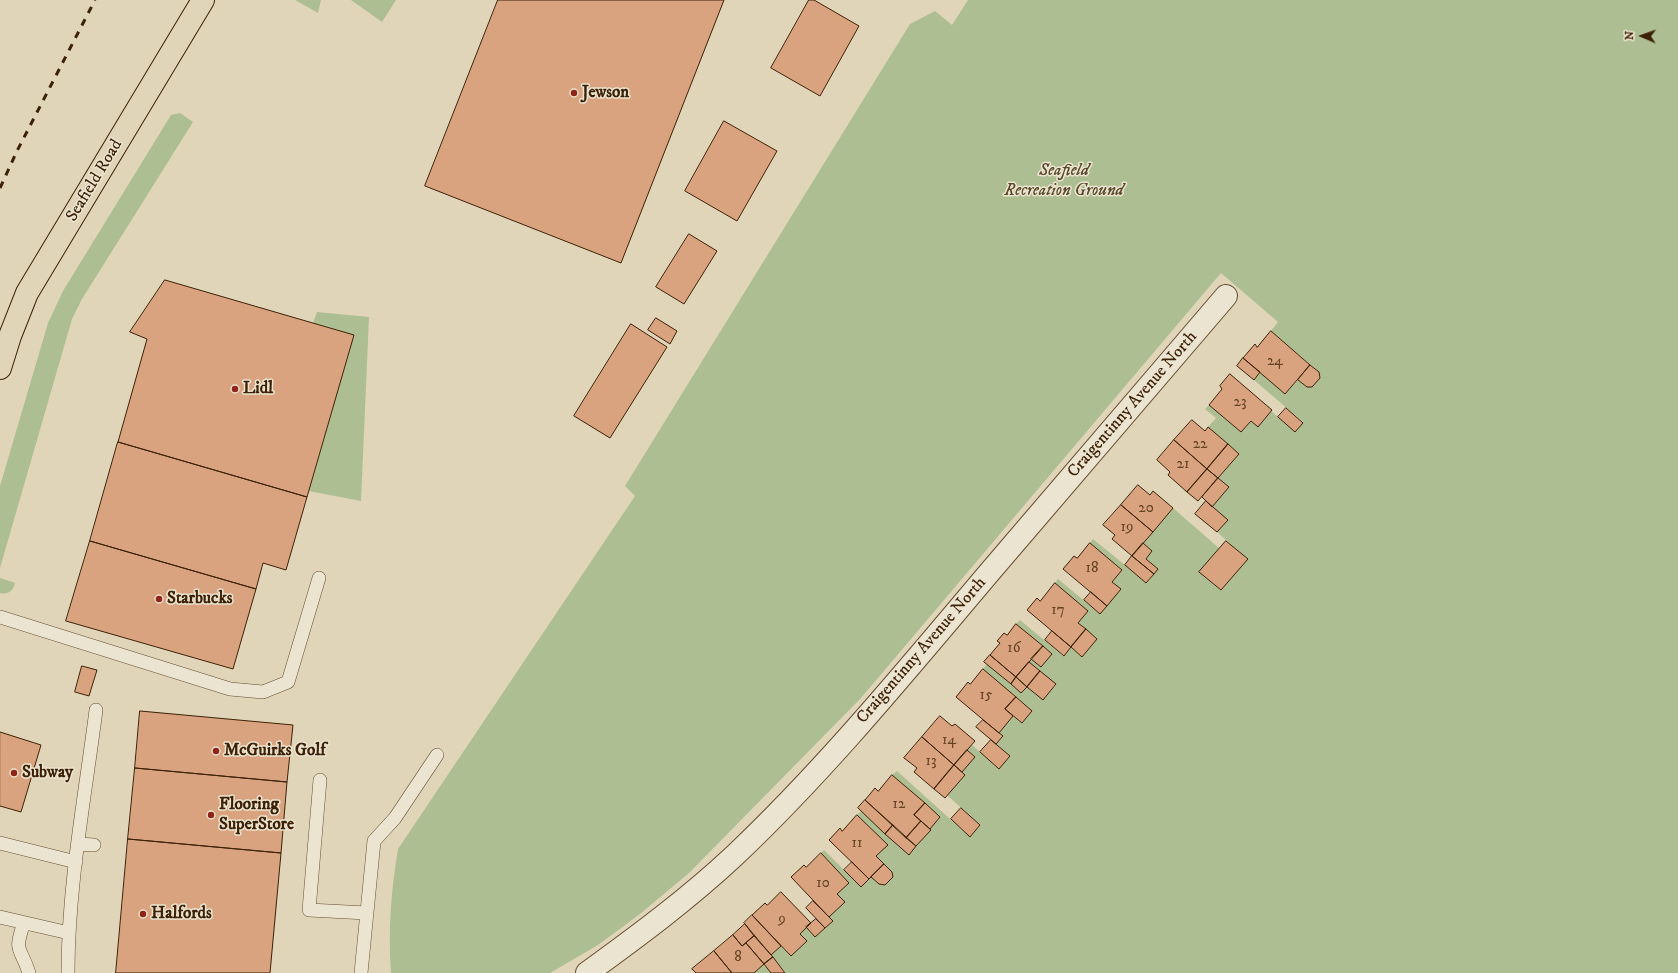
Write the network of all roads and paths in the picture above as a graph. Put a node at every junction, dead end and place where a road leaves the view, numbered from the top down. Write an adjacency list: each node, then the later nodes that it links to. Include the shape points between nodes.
1 (203, 0): 3 (main road, Seafield Road, via 27,293)
2 (1226, 296): 20 (street, Craigentinny Avenue North, via 912,664 817,771 714,874 665,915)
3 (0, 368)
4 (319, 578): 5 (lane, via 288,682 263,692 230,689)
5 (0, 617)
6 (96, 710): 10 (lane)
7 (437, 755): 13 (lane, via 395,818 374,841)
8 (320, 780): 13 (lane, via 309,910)
9 (0, 843): 12 (lane)
10 (78, 844): 11 (lane); 12 (lane)
11 (94, 845)
12 (76, 862): 16 (lane)
13 (367, 913): 19 (lane)
14 (0, 917): 15 (lane)
15 (24, 923): 16 (lane); 17 (lane, via 17,940 18,950)
16 (69, 933): 18 (lane)
17 (29, 973)
18 (68, 973)
19 (361, 973)
20 (587, 973)

